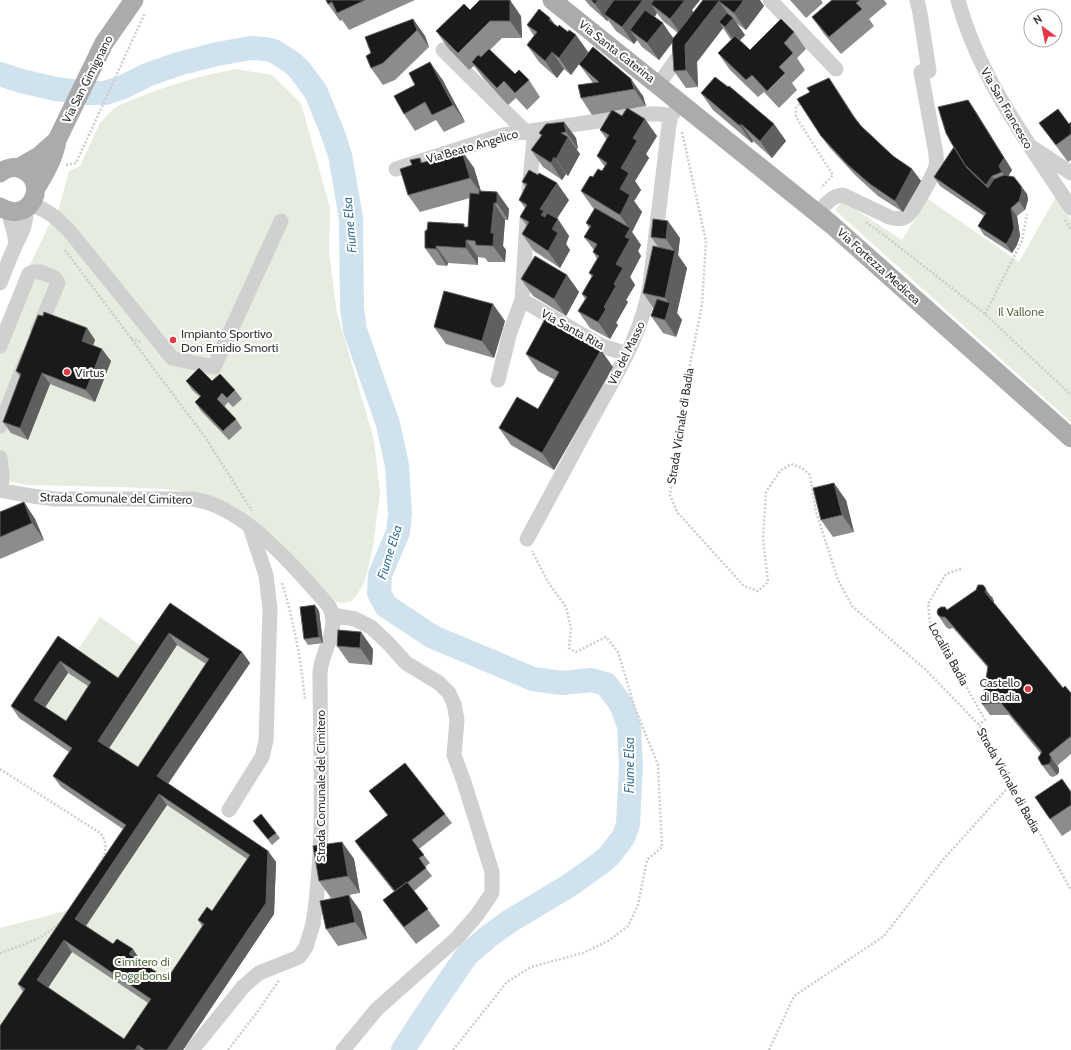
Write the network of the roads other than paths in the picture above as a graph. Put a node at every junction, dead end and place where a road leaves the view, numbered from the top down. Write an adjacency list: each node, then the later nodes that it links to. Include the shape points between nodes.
1 (552, 0): 9 (main road, Via Santa Caterina)
2 (770, 0): 8 (street)
3 (917, 0): 19 (street, via 929,71 921,72 936,154 934,170 911,212 904,218 889,217 843,195 832,198)
4 (958, 0): 13 (street, Via San Francesco, via 981,63)
5 (141, 4): 12 (main road, Via San Gimignano, via 104,43)
6 (696, 32): 9 (street)
7 (443, 50): 11 (street, Via Beato Angelico)
8 (836, 69)
9 (658, 85): 10 (main road, Via Santa Caterina)
10 (676, 110): 11 (street); 19 (main road, Via Fortezza Medicea); 24 (street, Via del Masso, via 648,298 638,332)
11 (530, 130): 15 (street, Via Beato Angelico, via 496,137); 22 (street, Via Beato Angelico)
12 (57, 140): 14 (main road, Via San Gimignano, via 36,158); 17 (main road, Via San Gimignano, via 48,166)
13 (1028, 144): 16 (street); 18 (street, Via San Francesco)
14 (8, 167): 17 (main road, Via San Gimignano, via 28,173 34,182)
15 (396, 169)
16 (1071, 173)
17 (18, 204): 20 (street, via 42,209 58,220 172,358 214,367); 21 (street, via 14,232 16,244)
18 (1071, 208)
19 (818, 213): 27 (main road, Via Fortezza Medicea)
20 (281, 221)
21 (0, 283)
22 (522, 300): 24 (street, Via Santa Rita, via 602,346); 25 (street, Via Beato Angelico, via 510,332)
23 (0, 346): 26 (street, via 29,274 37,271 55,278 58,283)
24 (627, 354): 31 (street, Via del Masso)
25 (498, 380)
26 (0, 426)
27 (1071, 438)
28 (0, 458): 29 (street)
29 (1, 490): 30 (street, Strada Comunale del Cimitero, via 56,499 193,499 205,501)
30 (251, 519): 32 (street, Strada Comunale del Cimitero, via 329,606); 33 (street, via 266,575 270,609 266,741 259,762)
31 (527, 539)
32 (333, 615): 34 (street, Strada Comunale del Cimitero, bridge, via 332,629 320,672 322,803 319,882 313,924 307,944 302,955 252,978); 35 (street, via 355,619 371,627 406,663 439,683 449,693 457,720 454,755 492,872 492,893 477,915 457,938 377,1009)
33 (229, 810)
34 (192, 1050)
35 (343, 1050)

